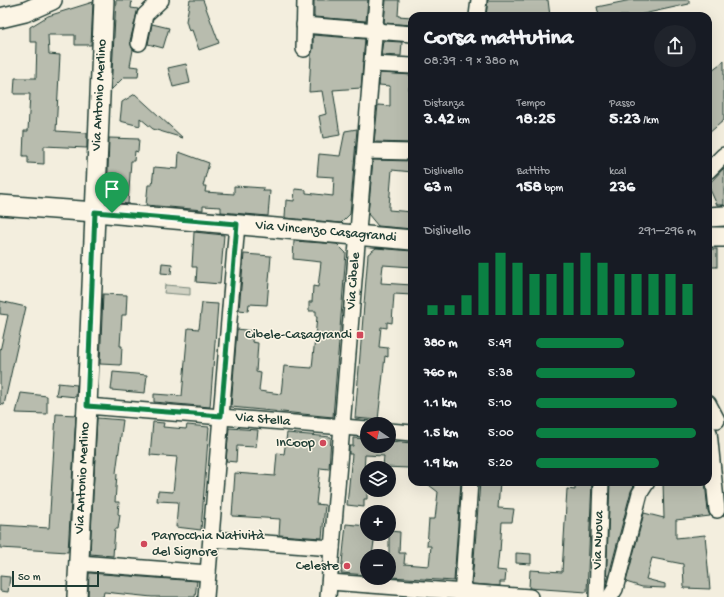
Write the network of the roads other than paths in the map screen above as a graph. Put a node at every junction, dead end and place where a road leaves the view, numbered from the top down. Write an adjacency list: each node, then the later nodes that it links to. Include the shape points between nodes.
1 (52, 0): 7 (main road)
2 (104, 0): 22 (main road, Via Antonio Merlino)
3 (161, 0): 13 (street, via 145,15)
4 (305, 0): 10 (street)
5 (377, 0): 11 (street, Via Cibele)
6 (480, 0): 8 (street)
7 (25, 6): 9 (main road)
8 (478, 12)
9 (0, 18)
10 (304, 24): 11 (street); 14 (street)
11 (375, 30): 12 (street); 15 (street, Via Cibele)
12 (408, 34)
13 (139, 43)
14 (304, 49)
15 (372, 64): 16 (street); 17 (street, Via Cibele)
16 (408, 66)
17 (366, 151): 18 (street); 24 (street, Via Cibele)
18 (408, 152)
19 (724, 156): 20 (street)
20 (712, 167)
21 (0, 205): 22 (main road, Via Vincenzo Casagrandi)
22 (95, 212): 23 (main road, Via Vincenzo Casagrandi); 28 (main road, Via Antonio Merlino)
23 (237, 224): 24 (main road, Via Vincenzo Casagrandi); 29 (street)
24 (358, 235): 27 (main road, Via Vincenzo Casagrandi); 30 (street, Via Cibele)
25 (712, 237): 26 (main road)
26 (724, 237)
27 (408, 240)
28 (87, 406): 29 (street, Via Stella); 41 (main road, Via Antonio Merlino)
29 (221, 416): 30 (street, Via Stella); 39 (street)
30 (342, 427): 32 (street, Via Stella); 40 (street, Via Cibele)
31 (714, 427): 38 (street)
32 (360, 428)
33 (396, 432): 34 (street)
34 (408, 433)
35 (470, 486): 44 (street)
36 (601, 486): 49 (street, Via Nuova)
37 (644, 486): 50 (street, via 640,493 615,589)
38 (717, 510)
39 (211, 534): 40 (street); 42 (street)
40 (333, 543): 43 (street, Via Cibele)
41 (79, 563): 42 (street); 45 (main road, Via Antonio Merlino)
42 (203, 573): 46 (street)
43 (335, 582): 44 (street); 47 (street, Via Cibele)
44 (462, 594): 48 (street)
45 (77, 597)
46 (206, 597)
47 (328, 597)
48 (530, 597)
49 (596, 597)
50 (610, 597)

